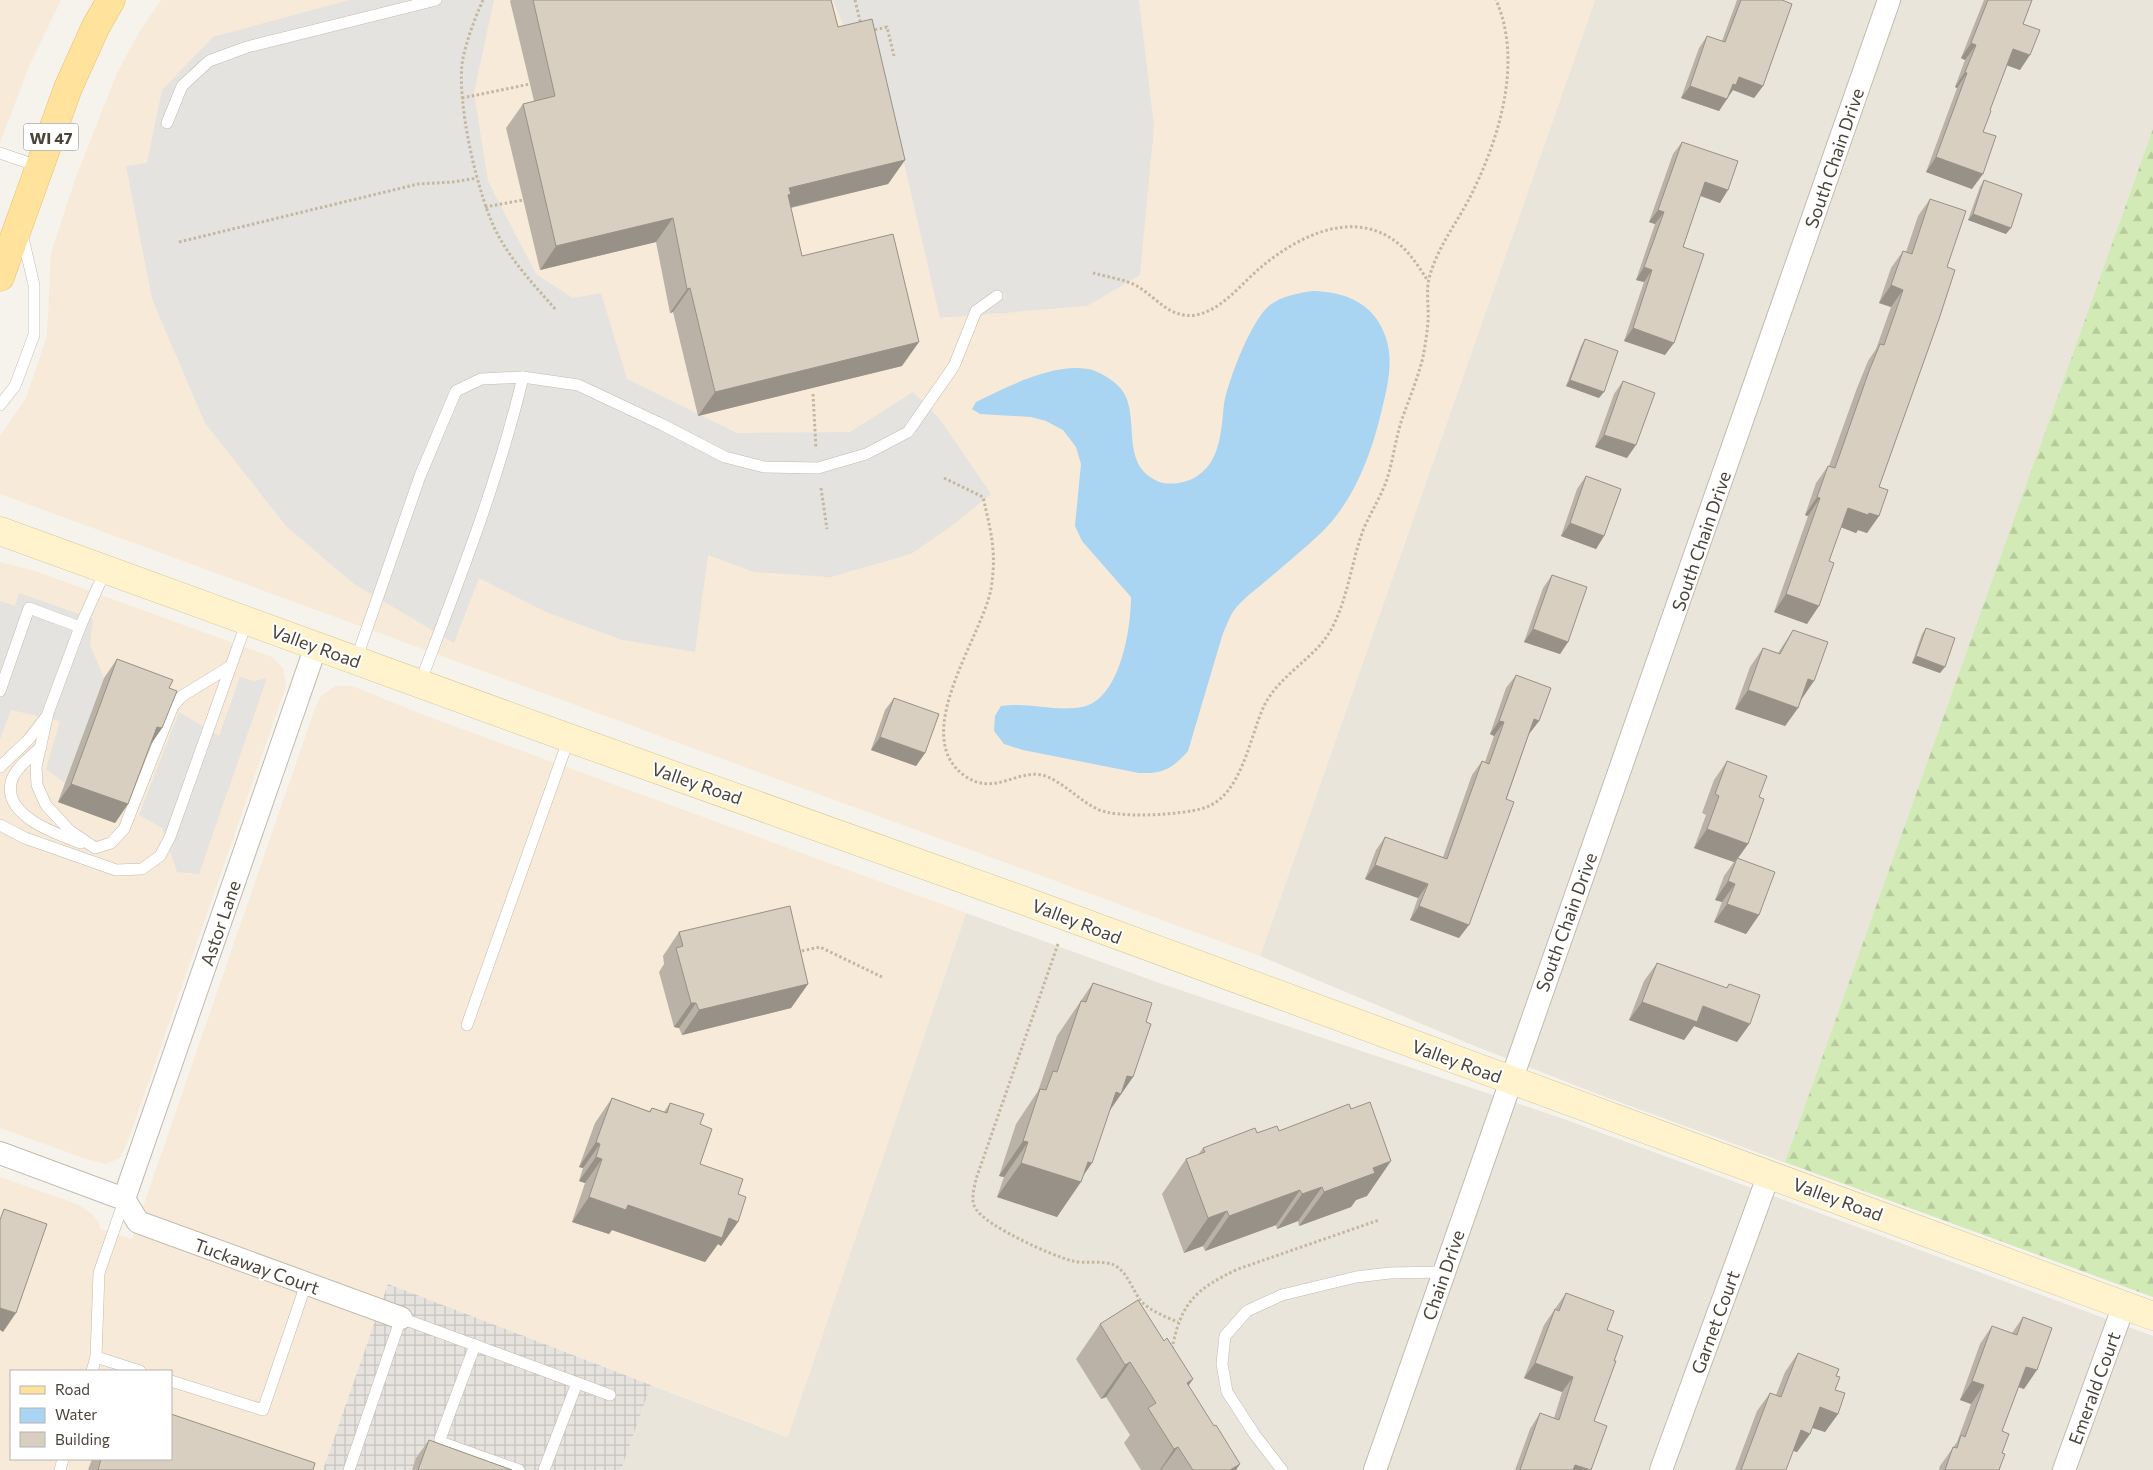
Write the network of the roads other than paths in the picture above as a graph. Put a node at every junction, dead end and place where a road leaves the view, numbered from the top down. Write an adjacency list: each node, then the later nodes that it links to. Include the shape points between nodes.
1 (111, 0): 6 (main road, WI 47, via 68,88)
2 (436, 0): 4 (lane, via 247,48 210,61 182,86)
3 (1889, 0): 28 (street, South Chain Drive)
4 (167, 123)
5 (0, 153): 6 (lane)
6 (40, 167): 7 (main road, WI 47)
7 (20, 223): 8 (main road, WI 47); 11 (lane, via 34,285 34,335 15,386)
8 (0, 277)
9 (997, 296): 10 (lane, via 976,311 954,366 908,432 866,454 818,468 764,467 725,457 578,385)
10 (523, 377): 17 (lane, via 482,379 456,390 420,476); 19 (lane, via 510,434)
11 (0, 405)
12 (0, 531): 13 (street, Valley Road)
13 (106, 569): 14 (street, Valley Road); 15 (lane)
14 (247, 621): 16 (street, Valley Road); 18 (lane)
15 (80, 627): 20 (lane, via 29,608); 21 (lane)
16 (316, 646): 17 (street, Valley Road); 31 (street, Astor Lane)
17 (356, 660): 19 (street, Valley Road)
18 (231, 666): 25 (lane, via 170,838 160,856 142,869 116,870 25,838); 26 (lane, via 182,696 174,706 124,829 111,843)
19 (420, 683): 22 (street, Valley Road)
20 (0, 691)
21 (48, 713): 23 (lane); 24 (lane, via 29,739)
22 (569, 738): 27 (lane); 28 (street, Valley Road, via 819,826)
23 (42, 746): 26 (lane, via 36,767 37,785 46,805 69,830); 26 (lane, via 12,778 8,793 13,804 43,828)
24 (0, 767)
25 (0, 825)
26 (95, 848)
27 (467, 1025)
28 (1510, 1080): 30 (street, Valley Road); 32 (street, Chain Drive)
29 (0, 1153): 31 (street)
30 (1769, 1174): 34 (street, Valley Road); 49 (street, Garnet Court)
31 (124, 1199): 33 (street, Tuckaway Court, via 138,1222); 38 (lane, via 99,1273)
32 (1445, 1272): 47 (lane, via 1356,1277 1282,1295 1247,1311 1225,1336 1222,1364 1227,1392); 48 (street, Chain Drive)
33 (306, 1284): 36 (street, Tuckaway Court); 41 (lane, via 263,1410)
34 (2124, 1305): 35 (street, Valley Road); 50 (street, Emerald Court)
35 (2153, 1316)
36 (401, 1318): 37 (lane); 44 (lane)
37 (475, 1345): 42 (lane); 45 (lane, via 440,1438 444,1443)
38 (96, 1357): 39 (lane); 40 (lane)
39 (92, 1370)
40 (137, 1370)
41 (172, 1381)
42 (577, 1383): 43 (lane); 46 (lane)
43 (610, 1395)
44 (349, 1470)
45 (519, 1470)
46 (544, 1470)
47 (1282, 1470)
48 (1375, 1470)
49 (1661, 1470)
50 (2064, 1470)

